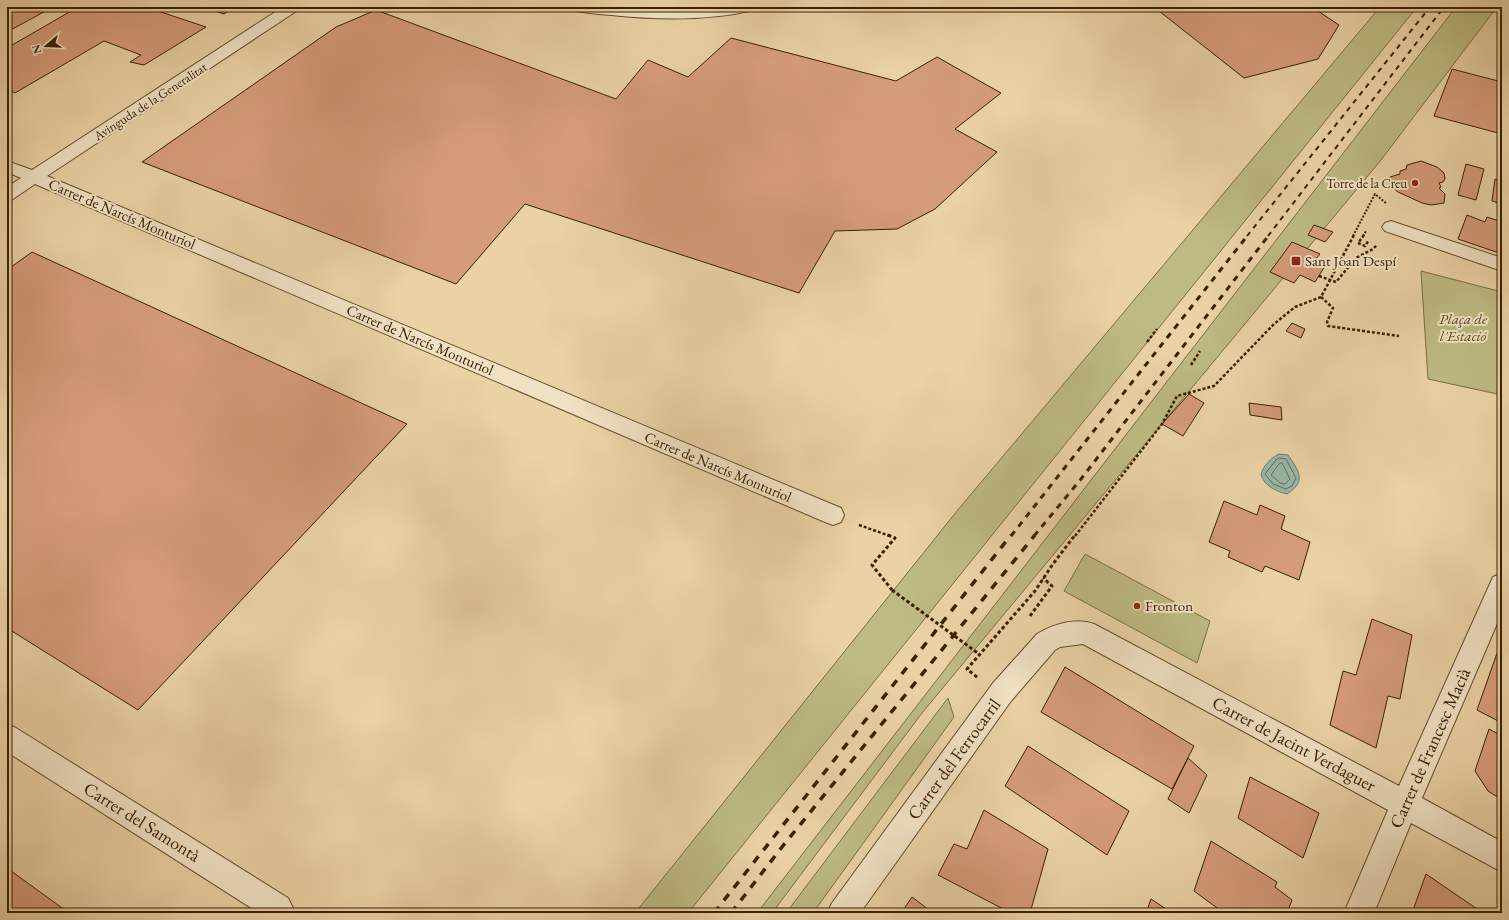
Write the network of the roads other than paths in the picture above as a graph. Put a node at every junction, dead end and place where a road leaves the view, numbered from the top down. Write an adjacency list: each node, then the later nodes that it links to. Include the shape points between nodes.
1 (293, 7): 5 (street, Avinguda de la Generalitat)
2 (577, 7): 3 (street, via 620,13 689,14)
3 (749, 7)
4 (7, 166): 5 (street, Carrer de Narcís Monturiol)
5 (34, 177): 6 (street, Avinguda de la Generalitat); 9 (street, Carrer de Narcís Monturiol)
6 (7, 195)
7 (1392, 227): 8 (street)
8 (1502, 265)
9 (833, 516)
10 (1502, 584): 13 (street, Carrer de Francesc Macià)
11 (1085, 632): 13 (street, Carrer de Jacint Verdaguer); 16 (street, Carrer del Ferrocarril, via 1055,636 1046,642 1002,692)
12 (7, 737): 15 (street, Carrer del Samontà)
13 (1405, 804): 14 (street, Carrer de Jacint Verdaguer); 17 (street, Carrer de Francesc Macià)
14 (1502, 858)
15 (278, 908)
16 (842, 913)
17 (1359, 913)

